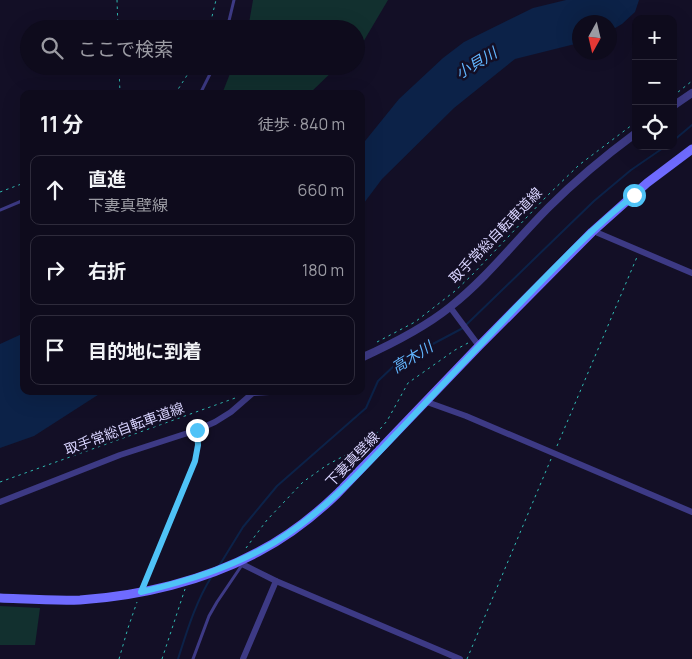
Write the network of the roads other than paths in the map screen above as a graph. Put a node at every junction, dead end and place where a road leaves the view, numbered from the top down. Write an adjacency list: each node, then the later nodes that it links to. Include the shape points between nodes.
1 (234, 0): 2 (lane)
2 (229, 20)
3 (210, 75): 4 (lane)
4 (202, 90)
5 (692, 93): 6 (street)
6 (674, 105)
7 (632, 136): 13 (street, via 573,184)
8 (692, 149): 11 (main road, 下妻真壁線)
9 (20, 202): 10 (lane)
10 (0, 210)
11 (594, 230): 12 (street); 14 (main road, 下妻真壁線)
12 (692, 273)
13 (450, 307): 14 (street); 15 (street, via 411,333)
14 (476, 343): 17 (main road, 下妻真壁線)
15 (365, 356)
16 (251, 395): 18 (street, via 231,412 197,430 120,455)
17 (427, 402): 19 (street); 20 (main road, 下妻真壁線, via 343,489 312,516)
18 (0, 502)
19 (692, 512)
20 (239, 563): 21 (street); 22 (main road, 下妻真壁線, via 129,594 80,600); 23 (lane, via 209,616)
21 (276, 581): 24 (street); 25 (street)
22 (0, 598)
23 (192, 659)
24 (243, 659)
25 (460, 659)

